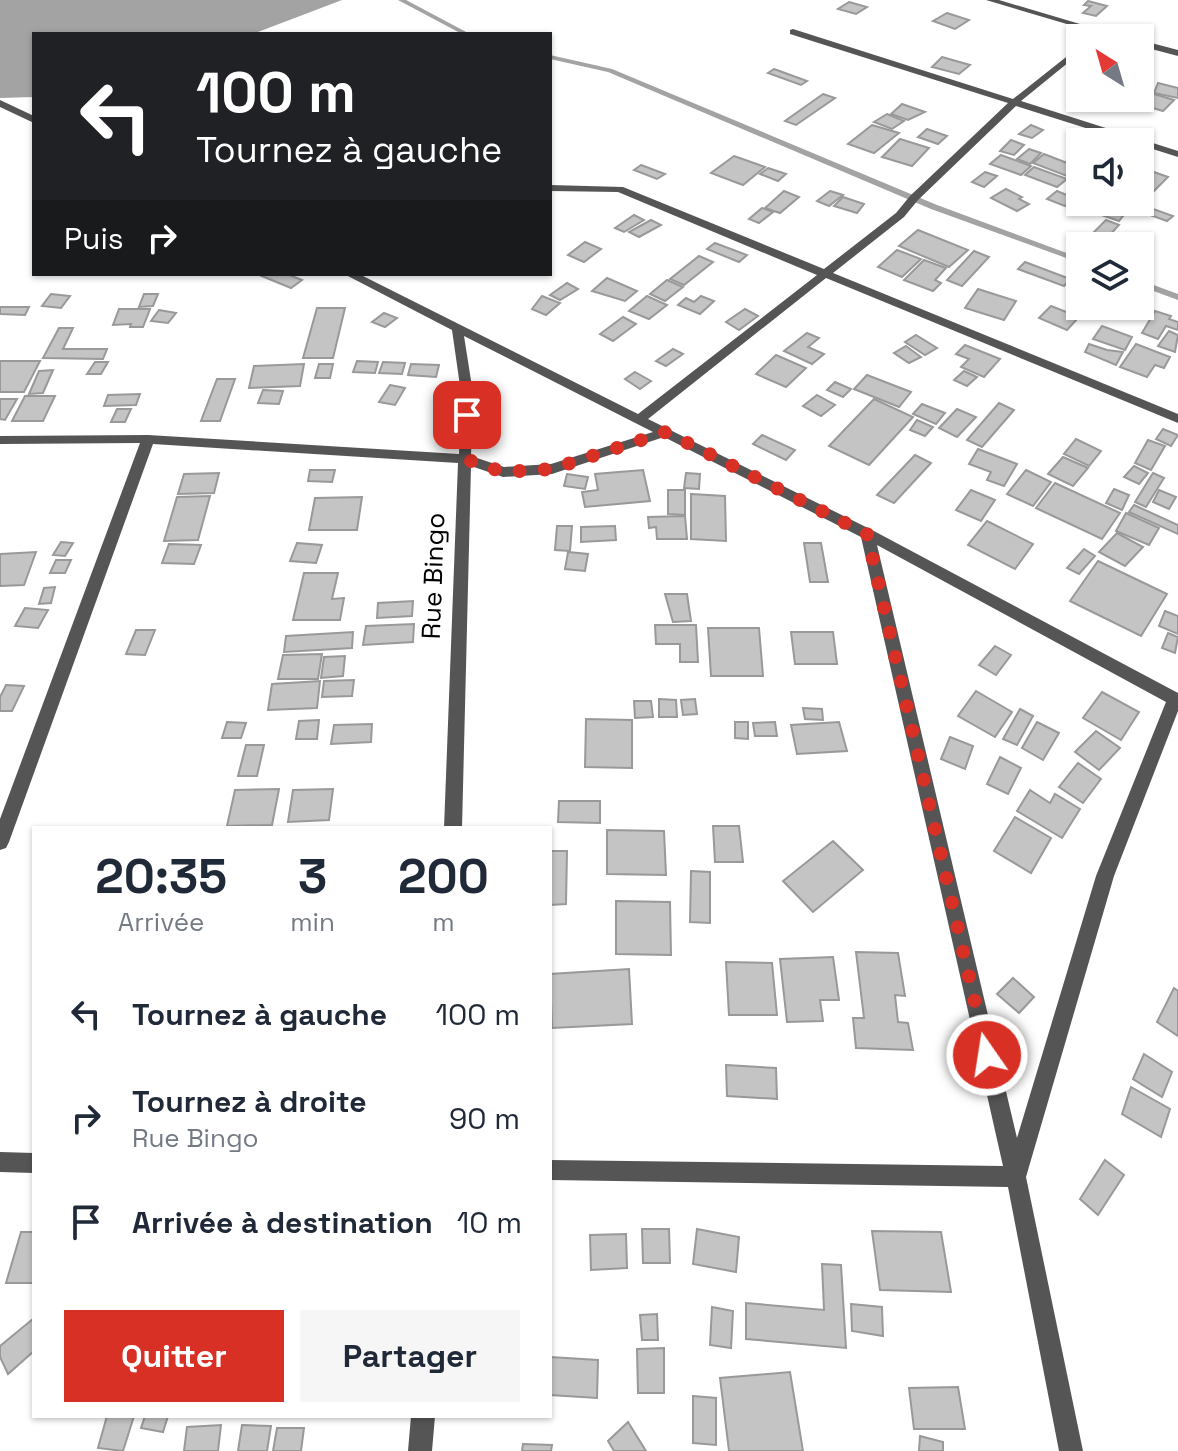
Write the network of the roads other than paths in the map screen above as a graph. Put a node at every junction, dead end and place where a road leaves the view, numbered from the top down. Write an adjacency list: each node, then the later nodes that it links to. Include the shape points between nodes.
1 (990, 0): 2 (street)
2 (1066, 25)
3 (793, 32): 7 (street)
4 (1154, 47): 5 (street)
5 (1178, 53)
6 (1066, 60): 7 (street)
7 (1014, 102): 10 (street); 12 (street, via 900,215)
8 (0, 103): 9 (street)
9 (32, 119)
10 (1178, 154)
11 (552, 188): 12 (street, via 619,189)
12 (828, 272): 15 (street); 16 (street)
13 (354, 276): 14 (street)
14 (457, 326): 15 (street); 20 (street, Rue Bingo, via 467,393)
15 (640, 419): 17 (street)
16 (1178, 419)
17 (666, 432): 20 (street, via 552,469 503,472); 21 (street)
18 (148, 439): 19 (street); 20 (street); 24 (street)
19 (0, 440)
20 (465, 459): 23 (street, Rue Bingo)
21 (867, 534): 22 (street); 28 (street)
22 (1176, 700): 28 (street, via 1105,876)
23 (453, 826)
24 (0, 842)
25 (0, 1162): 26 (street)
26 (32, 1163)
27 (552, 1170): 28 (street)
28 (1016, 1177): 31 (street)
29 (423, 1418): 30 (street)
30 (420, 1451)
31 (1071, 1451)

